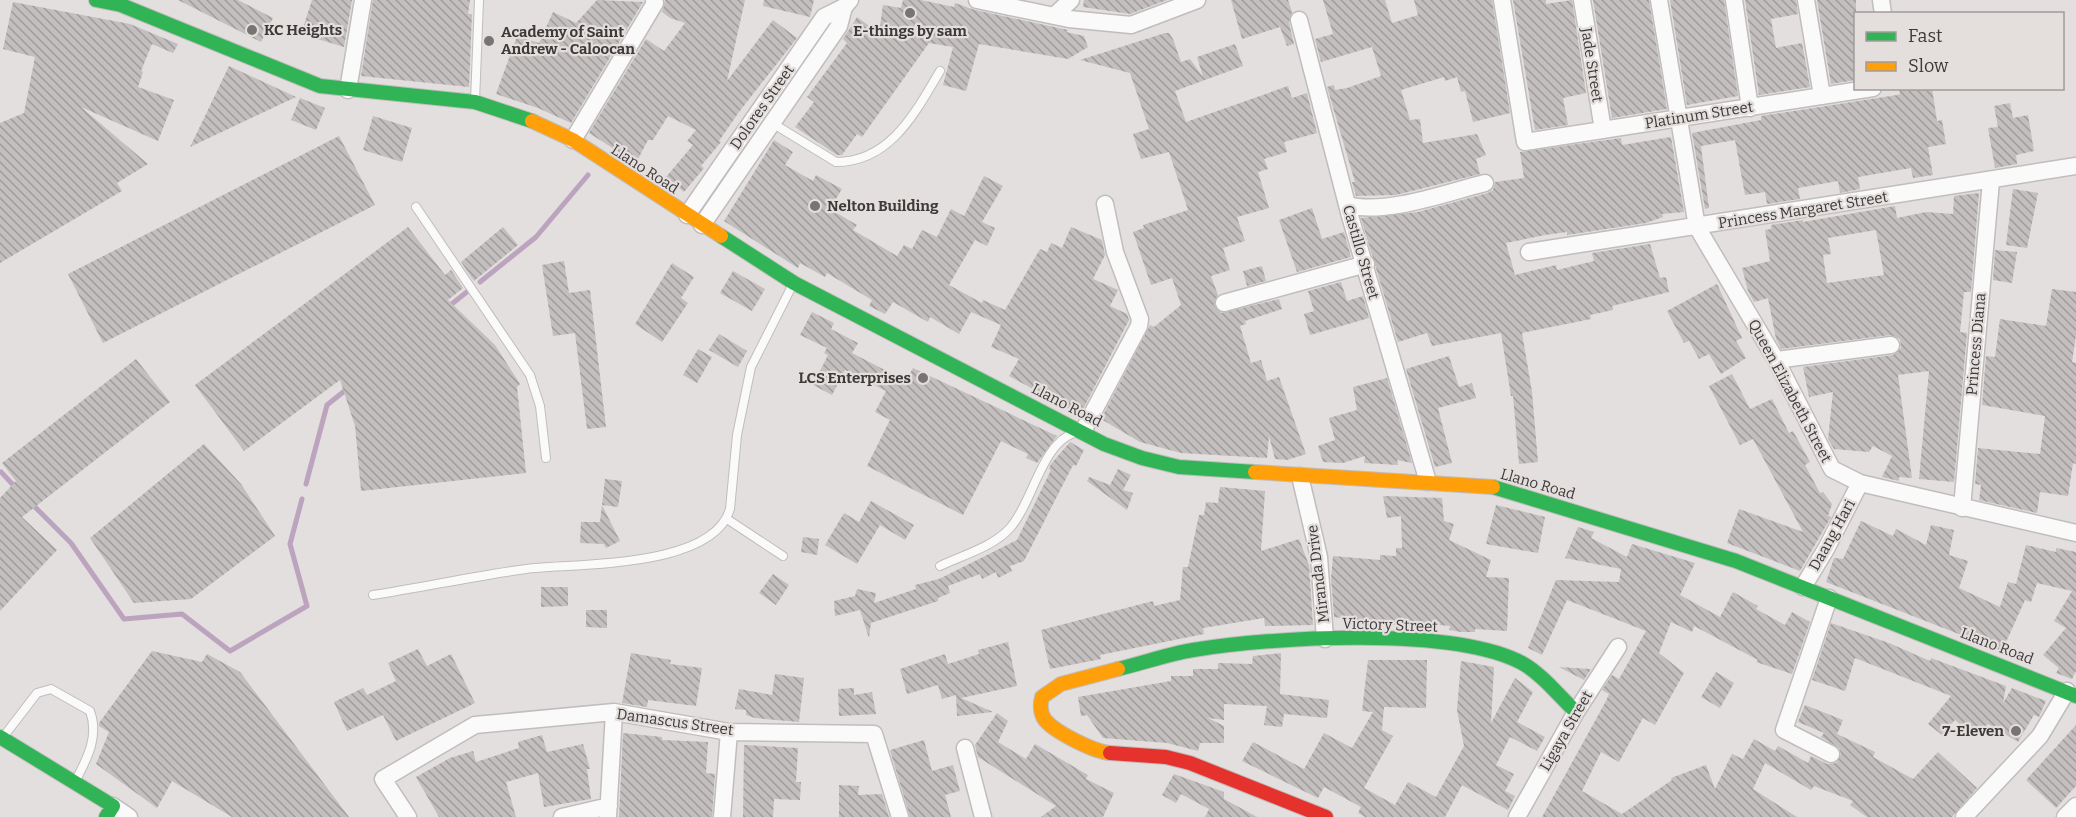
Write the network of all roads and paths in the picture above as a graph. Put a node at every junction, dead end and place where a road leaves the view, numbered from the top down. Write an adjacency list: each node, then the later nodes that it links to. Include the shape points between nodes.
1 (96, 0): 13 (main road, Llano Road)
2 (363, 0): 18 (street)
3 (479, 0): 21 (lane)
4 (977, 0): 15 (street)
5 (1071, 0): 15 (street)
6 (1197, 0): 15 (street, via 1131,25)
7 (1502, 0): 25 (street, Platinum Street, via 1526,142)
8 (1582, 0): 25 (street, Jade Street)
9 (1659, 0): 23 (street)
10 (1734, 0): 22 (street)
11 (1806, 0): 20 (street)
12 (655, 1): 26 (street)
13 (122, 3): 18 (main road, Llano Road, via 320,87)
14 (847, 4): 24 (street, Dolores Street, via 839,26); 33 (street, Dolores Street, via 824,17)
15 (1054, 16)
16 (1299, 20): 31 (street, Castillo Street)
17 (940, 71): 24 (lane, via 894,140 869,154 836,162)
18 (348, 90): 21 (main road, Llano Road)
19 (1860, 90): 20 (street, Platinum Street)
20 (1822, 96): 22 (street, Platinum Street)
21 (476, 102): 26 (main road, Llano Road, via 514,113)
22 (1750, 108): 23 (street, Platinum Street)
23 (1677, 119): 25 (street, Platinum Street); 35 (street)
24 (772, 123): 34 (street, Dolores Street)
25 (1603, 130)
26 (573, 140): 33 (main road, Llano Road)
27 (2076, 166): 28 (street, Princess Margaret Street)
28 (1990, 181): 35 (street, Princess Margaret Street); 47 (street, Princess Diana)
29 (1485, 183): 31 (street, via 1384,206)
30 (1105, 204): 42 (street, via 1115,252 1140,319)
31 (1347, 205): 37 (street, Castillo Street)
32 (416, 207): 43 (lane, via 530,375 540,406)
33 (687, 215): 34 (main road, Llano Road)
34 (702, 225): 38 (main road, Llano Road)
35 (1697, 227): 36 (street, Princess Margaret Street); 41 (street, Queen Elizabeth Street)
36 (1529, 252)
37 (1366, 264): 39 (street); 45 (street, Castillo Street)
38 (794, 283): 42 (main road, Llano Road); 48 (lane, via 751,367 740,417)
39 (1224, 303)
40 (1891, 345): 41 (street)
41 (1776, 360): 46 (street, Queen Elizabeth Street, via 1832,469)
42 (1083, 431): 44 (main road, Llano Road, via 1104,444 1179,467); 51 (lane, via 1061,440 1046,461 1020,516 1000,539)
43 (546, 458)
44 (1300, 476): 45 (main road, Llano Road); 55 (street, Miranda Drive, via 1319,557)
45 (1428, 482): 52 (main road, Llano Road, via 1500,488 1736,561)
46 (1860, 483): 47 (street, Queen Elizabeth Street); 52 (street, Daang Hari)
47 (1962, 508): 49 (street, Queen Elizabeth Street)
48 (727, 519): 50 (lane); 53 (lane, via 708,539 649,557 595,566 528,569)
49 (2076, 533)
50 (783, 556)
51 (940, 566)
52 (1803, 586): 54 (main road, Llano Road)
53 (373, 596)
54 (1828, 598): 57 (main road, Llano Road); 63 (street, via 1784,730)
55 (1325, 639): 59 (main road, Victory Street, via 1419,640 1493,651 1524,664); 74 (main road, Victory Street, via 1273,639 1191,650 1061,684 1042,697 1040,707 1044,719 1053,727 1100,752 1166,757 1190,763)
56 (1618, 647): 59 (street, Ligaya Street)
57 (2071, 694): 76 (street, via 2040,736)
58 (614, 712): 60 (street, Damascus Street); 67 (street); 69 (street, Damascus Street, via 475,725 383,779)
59 (1576, 712): 75 (street, Ligaya Street)
60 (729, 732): 71 (street); 72 (street, Damascus Street, via 874,734)
61 (1, 738): 64 (main road); 64 (lane, via 44,690 51,689 90,711 95,737)
62 (965, 747): 73 (street)
63 (1831, 754)
64 (75, 781): 66 (main road)
65 (2076, 806): 77 (street)
66 (109, 811): 68 (street)
67 (609, 811): 70 (street)
68 (129, 817)
69 (408, 817)
70 (562, 817)
71 (722, 817)
72 (900, 817)
73 (983, 817)
74 (1326, 817)
75 (1517, 817)
76 (1964, 817)
77 (2065, 817)

